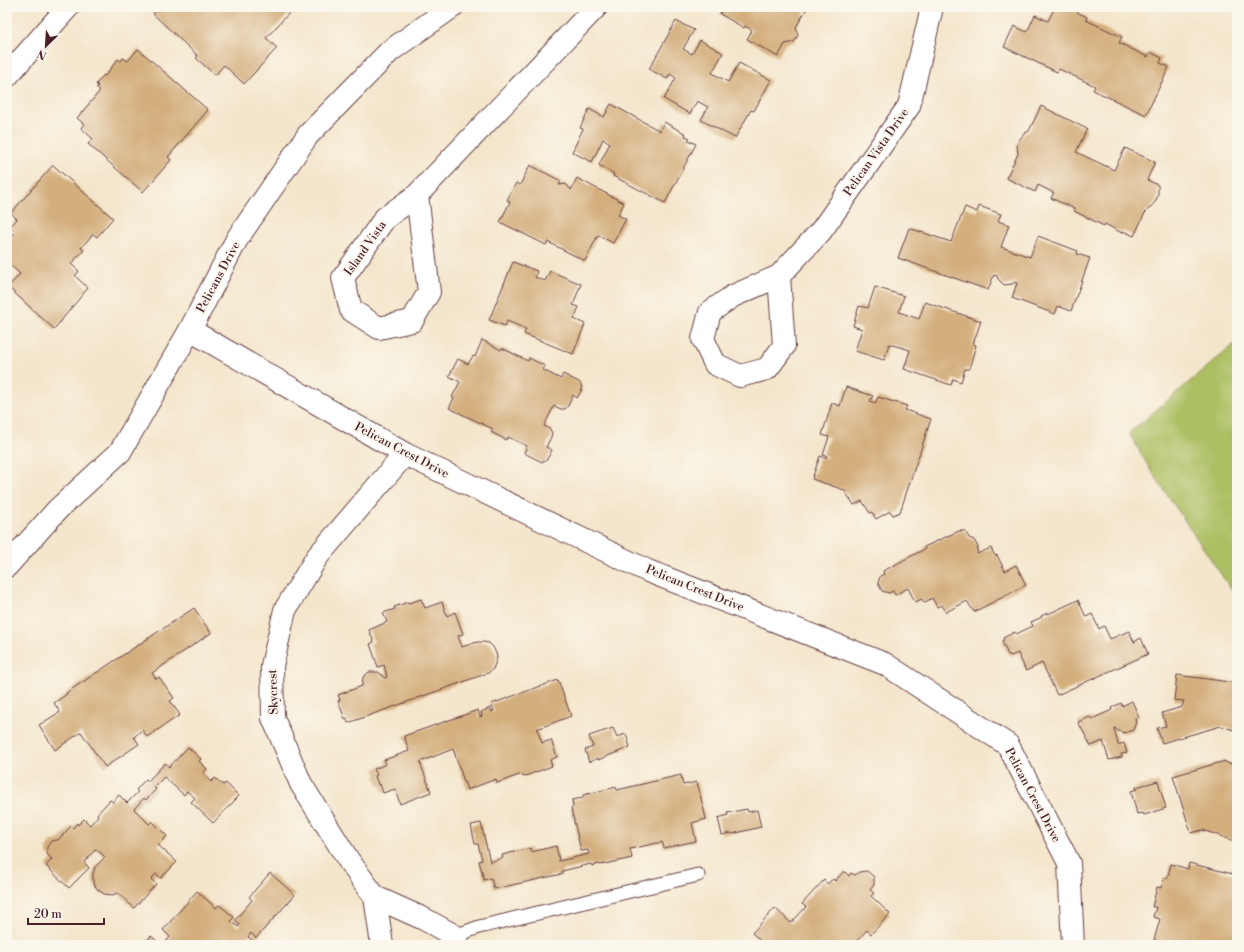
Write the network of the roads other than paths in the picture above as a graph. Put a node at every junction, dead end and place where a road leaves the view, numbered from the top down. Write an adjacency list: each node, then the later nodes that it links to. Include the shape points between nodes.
1 (68, 7): 5 (street)
2 (452, 7): 8 (street, Pelicans Drive, via 390,51 308,135 237,240)
3 (596, 7): 6 (street, Island Vista)
4 (932, 7): 7 (street, Pelican Vista Drive, via 909,106 821,231)
5 (7, 76)
6 (417, 195): 6 (street, Island Vista, via 385,218 343,278 351,310 379,328 412,321 429,292)
7 (779, 276): 7 (street, Pelican Vista Drive, via 733,296 710,312 703,339 715,364 740,376 768,369 784,346)
8 (190, 330): 9 (street, Pelican Crest Drive); 10 (street, Pelicans Drive, via 120,452 58,510)
9 (405, 454): 12 (street, Skycrest, via 317,557 285,610 272,666 273,718 301,784 349,861); 15 (street, Pelican Crest Drive, via 648,571 885,664 1008,745 1069,863)
10 (7, 566)
11 (698, 875): 13 (lane, via 479,926)
12 (375, 897): 13 (street, Skycrest, via 424,919); 14 (street, Skycrest)
13 (457, 940)
14 (382, 945)
15 (1073, 945)

